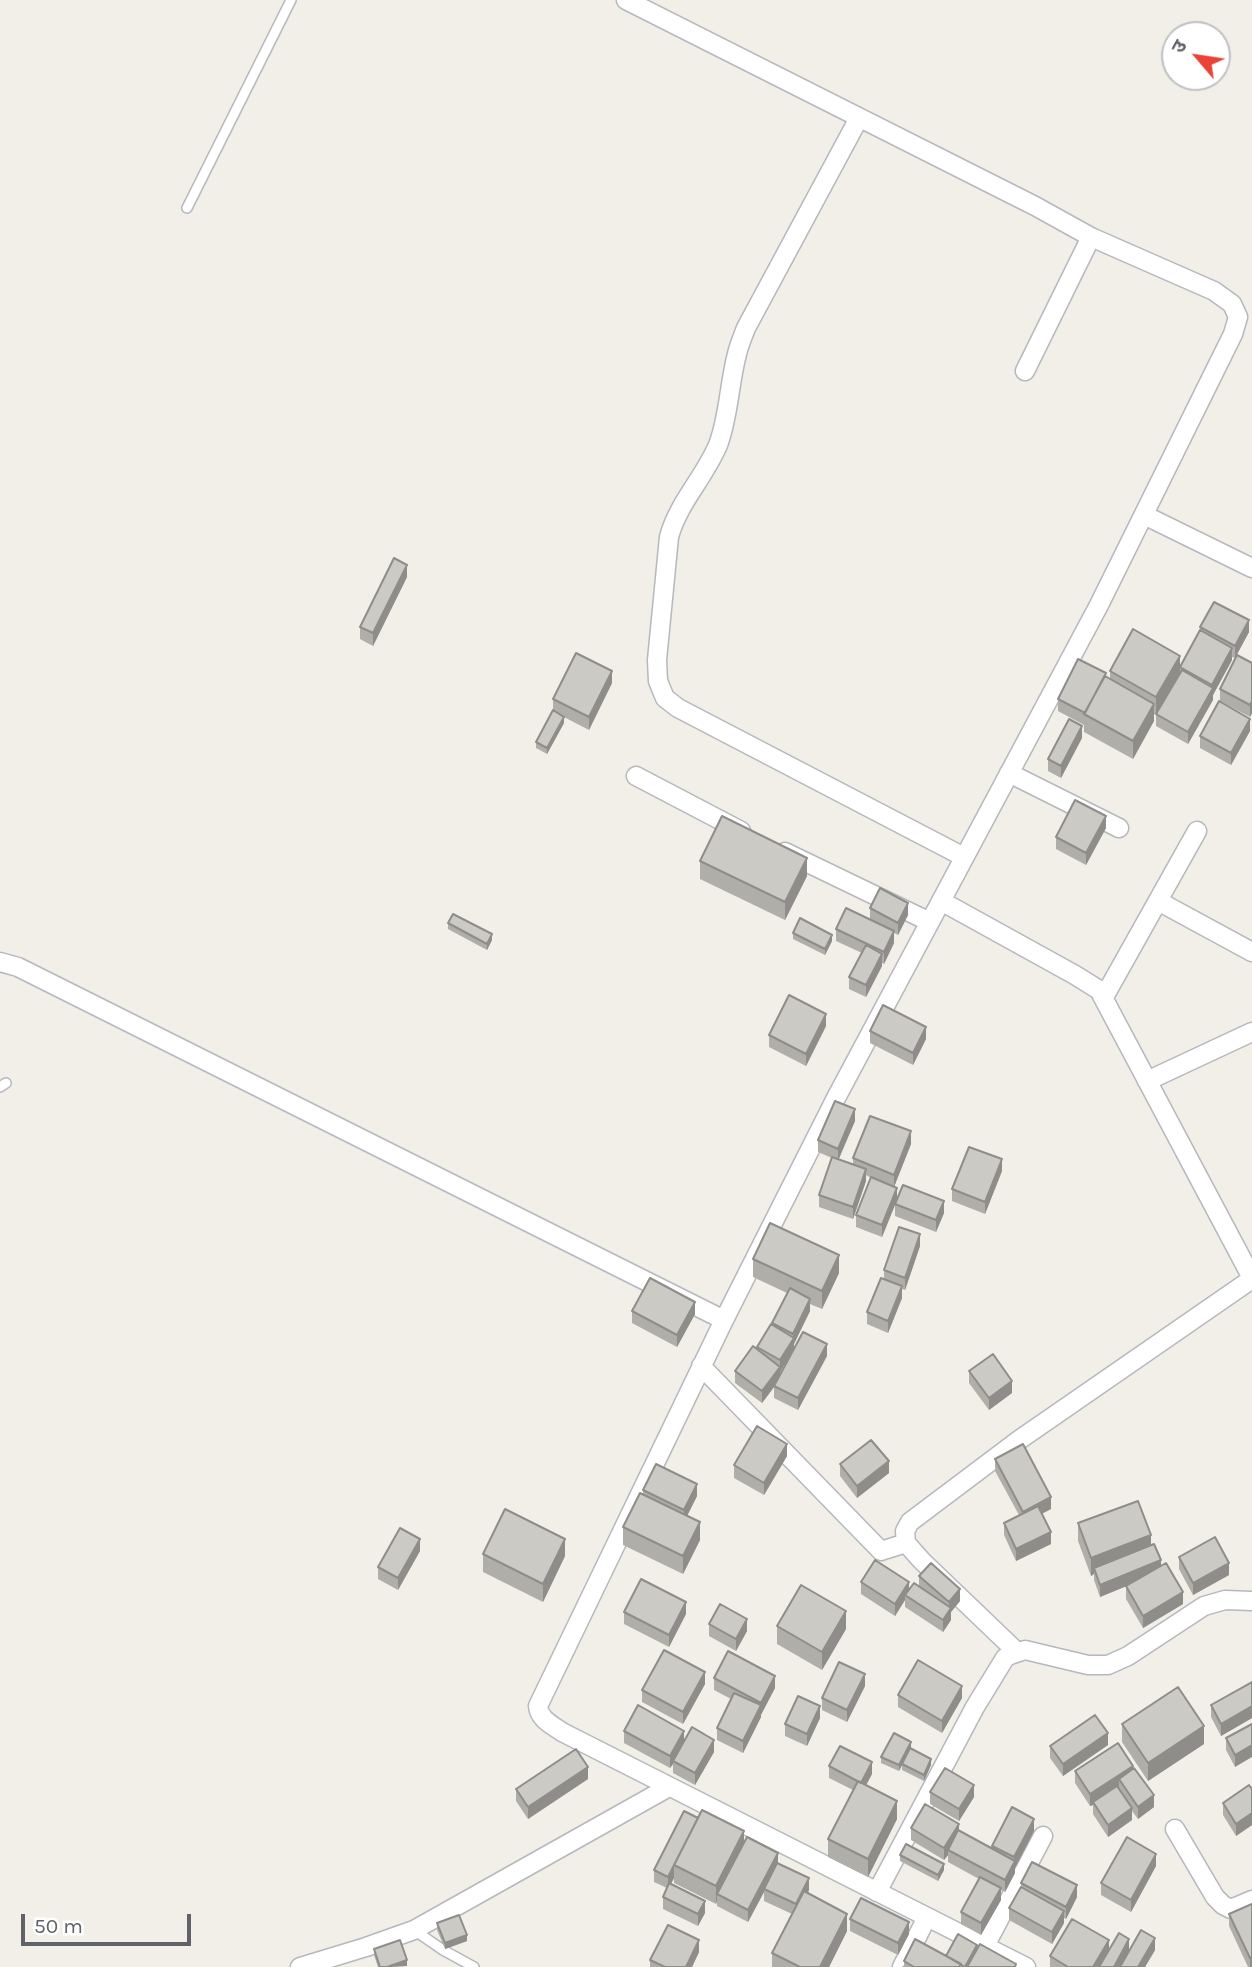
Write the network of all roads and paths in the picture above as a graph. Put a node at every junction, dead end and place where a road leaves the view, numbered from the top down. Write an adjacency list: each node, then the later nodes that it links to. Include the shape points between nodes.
1 (291, 0): 4 (lane)
2 (626, 0): 3 (street)
3 (859, 118): 5 (street); 13 (street, via 746,328 717,446 673,522 658,681 665,698 678,708)
4 (187, 208)
5 (1091, 237): 6 (street); 7 (street, via 1214,291 1233,304 1238,317)
6 (1024, 371)
7 (1144, 514): 8 (street); 9 (street)
8 (1252, 568)
9 (1009, 773): 11 (street); 13 (street)
10 (636, 776): 16 (street)
11 (1119, 828)
12 (1196, 831): 15 (street)
13 (964, 857): 14 (street)
14 (941, 901): 16 (street); 19 (street, via 1075,975)
15 (1158, 901): 17 (street); 19 (street)
16 (930, 922): 23 (street)
17 (1252, 953)
18 (0, 962): 23 (street)
19 (1104, 998): 21 (street)
20 (1252, 1032): 21 (street)
21 (1147, 1081): 22 (street)
22 (1252, 1279): 25 (street, via 920,1513 905,1531)
23 (723, 1320): 24 (street)
24 (701, 1366): 25 (street, via 881,1551); 28 (street, via 538,1706 543,1718 562,1732)
25 (906, 1543): 27 (street)
26 (1252, 1601): 27 (street, via 1224,1600 1204,1606 1108,1665)
27 (1017, 1652): 31 (street, via 1002,1661 975,1707)
28 (668, 1787): 31 (street); 34 (street)
29 (1175, 1829): 32 (street, via 1223,1905 1231,1909)
30 (1043, 1836): 35 (street)
31 (877, 1892): 33 (street)
32 (1252, 1900)
33 (927, 1917): 35 (street); 38 (street)
34 (414, 1930): 36 (street); 37 (lane)
35 (985, 1946): 39 (street)
36 (300, 1967)
37 (474, 1967)
38 (902, 1967)
39 (1026, 1967)

